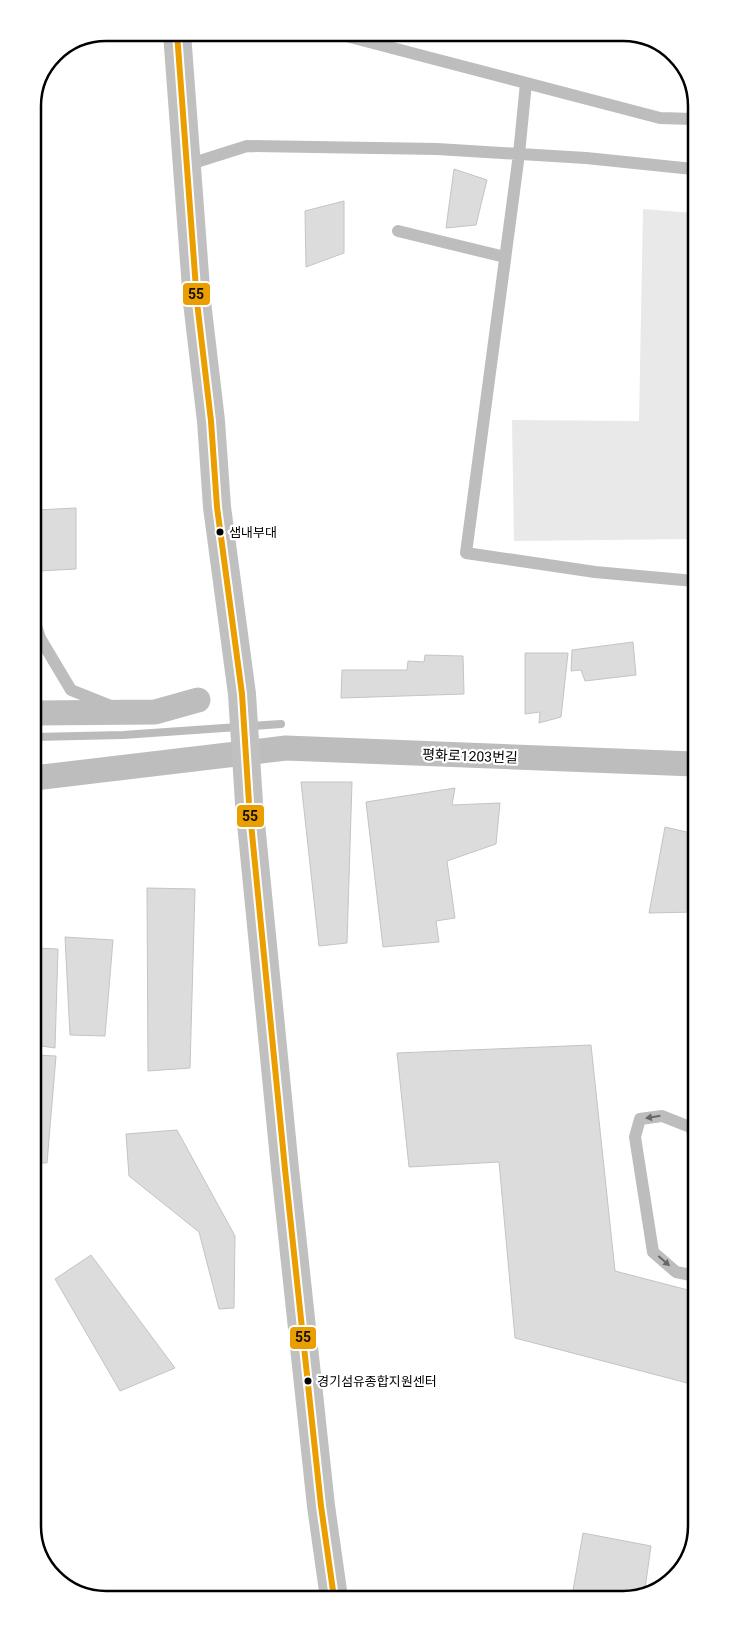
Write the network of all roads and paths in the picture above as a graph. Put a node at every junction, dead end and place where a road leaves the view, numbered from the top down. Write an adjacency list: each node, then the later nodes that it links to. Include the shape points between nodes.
1 (178, 41): 6 (main road)
2 (366, 41): 3 (lane)
3 (526, 83): 4 (lane, via 660,118); 5 (lane)
4 (688, 119)
5 (519, 154): 6 (lane, via 437,148 247,146); 7 (lane); 9 (lane)
6 (187, 165): 15 (main road, via 217,507 242,694)
7 (688, 168)
8 (398, 231): 9 (lane)
9 (505, 258): 10 (lane, via 466,553 595,572)
10 (688, 580)
11 (41, 640): 13 (lane, via 72,690)
12 (198, 700): 13 (street, via 155,712)
13 (125, 712): 14 (street)
14 (41, 713)
15 (244, 735): 16 (street, 평화로1203번길, via 286,748); 17 (street, 평화로1203번길); 20 (main road, via 293,1248)
16 (688, 764)
17 (41, 777)
18 (688, 1126): 19 (lane, one-way to 19, via 662,1116 640,1119 635,1137 653,1252 676,1272)
19 (688, 1274)
20 (333, 1591)

